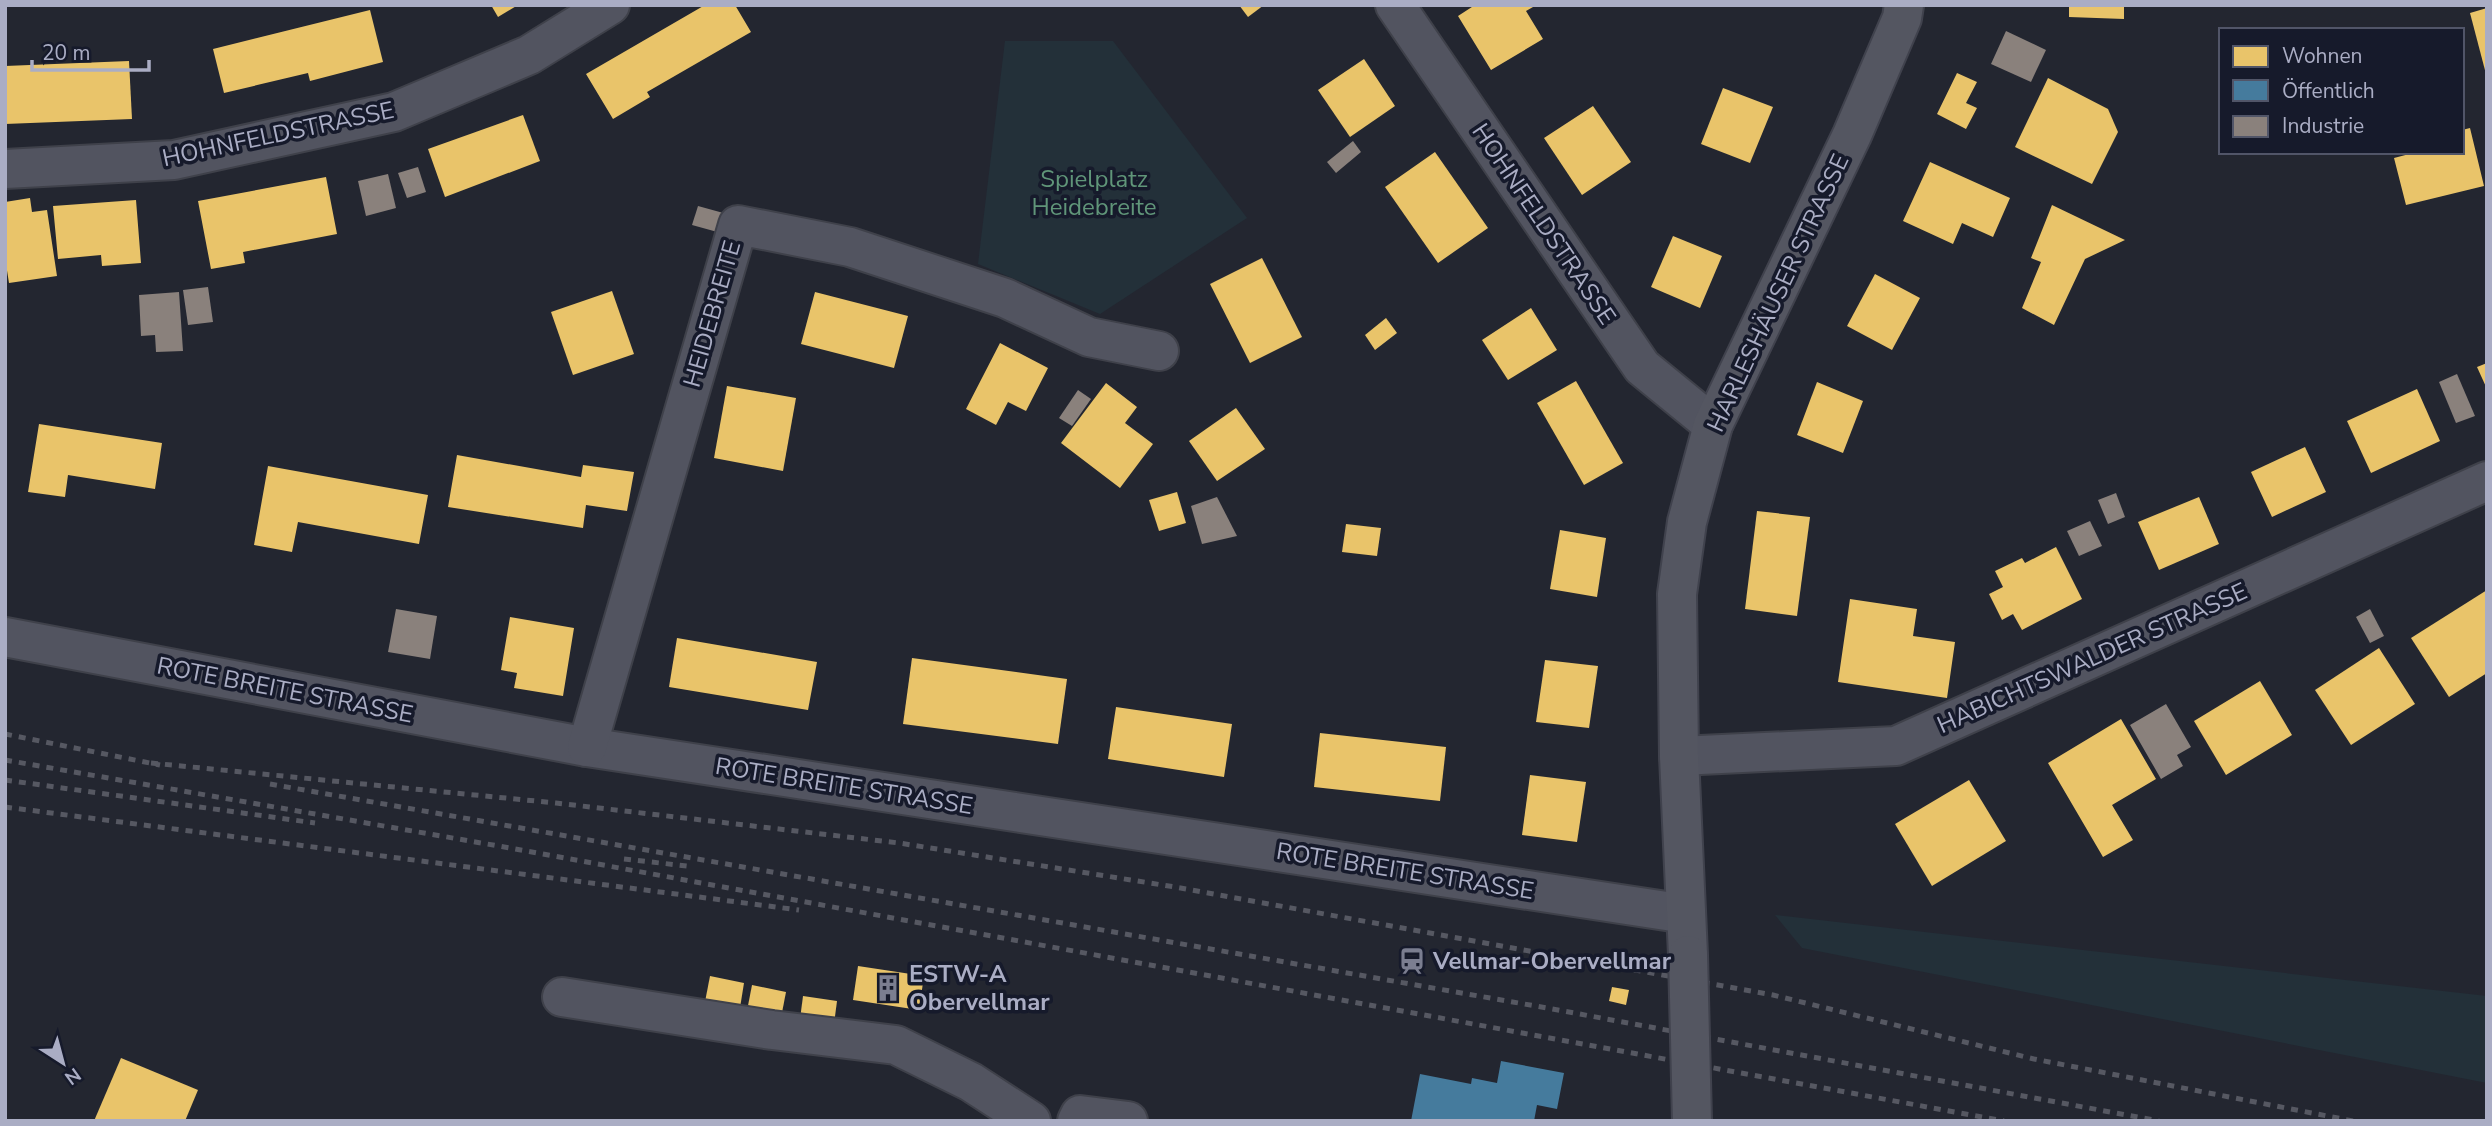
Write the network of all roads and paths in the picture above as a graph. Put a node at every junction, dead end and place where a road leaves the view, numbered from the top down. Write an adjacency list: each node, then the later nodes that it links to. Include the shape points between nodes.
1 (610, 5): 4 (street, HOHNFELDSTRASSE, via 529,55 394,112 174,160)
2 (1395, 5): 6 (street, HOHNFELDSTRASSE, via 1642,367)
3 (1904, 5): 6 (main road, HARLESHÄUSER STRASSE, via 1852,135)
4 (5, 169)
5 (1159, 351): 9 (street, HEIDEBREITE, via 1089,337 1005,298 850,247 738,225)
6 (1713, 425): 10 (main road, HARLESHÄUSER STRASSE, via 1687,523 1677,594)
7 (2487, 481): 10 (street, HABICHTSWALDER STRASSE, via 1896,746)
8 (5, 637): 9 (street, ROTE BREITE STRASSE)
9 (587, 747): 11 (street, ROTE BREITE STRASSE)
10 (1679, 756): 11 (main road, HARLESHÄUSER STRASSE)
11 (1686, 914): 16 (main road, HARLESHÄUSER STRASSE, bridge)
12 (562, 997): 13 (street, via 896,1045 971,1082)
13 (1031, 1121)
14 (1077, 1121): 15 (street, via 1080,1115)
15 (1128, 1121)
16 (1692, 1121)

